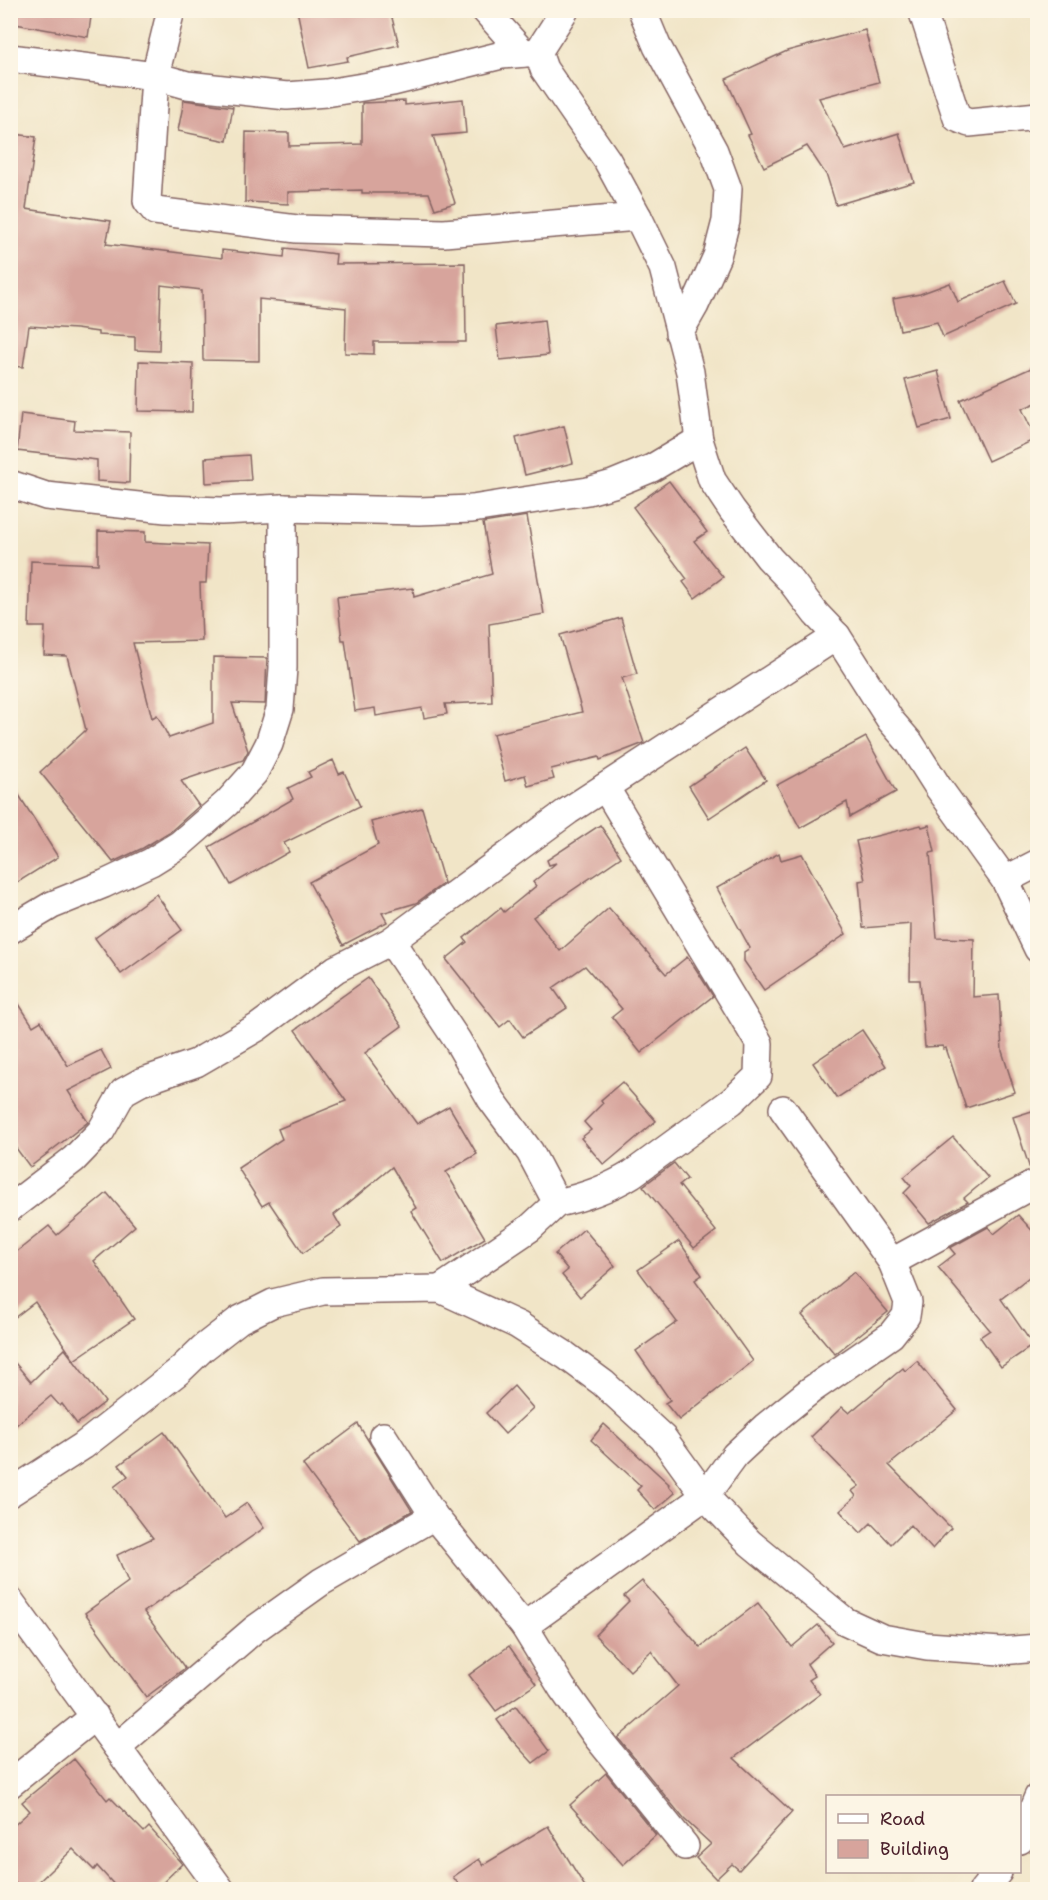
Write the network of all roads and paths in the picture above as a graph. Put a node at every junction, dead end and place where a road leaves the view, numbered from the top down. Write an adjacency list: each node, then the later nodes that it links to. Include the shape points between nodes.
1 (171, 10): 8 (street)
2 (485, 10): 6 (street)
3 (565, 10): 6 (street)
4 (642, 10): 11 (street, via 657,46 714,151 728,189 726,221 717,256)
5 (922, 10): 9 (street, via 957,118 969,123)
6 (530, 53): 8 (street, via 501,55 393,82 287,96 187,85); 10 (street, via 607,160)
7 (10, 58): 8 (street)
8 (155, 76): 10 (street, via 147,195 154,212 297,229 444,233)
9 (1038, 116)
10 (638, 217): 11 (street, via 663,268)
11 (679, 333): 12 (street, via 690,372)
12 (699, 440): 14 (street, via 652,468 588,491 472,509); 15 (street, via 712,480 732,510)
13 (10, 484): 14 (street, via 46,496 166,509)
14 (283, 508): 19 (street, via 280,709 254,773 180,844 151,862 52,905)
15 (837, 636): 16 (street); 18 (street, via 891,721)
16 (605, 787): 20 (street); 24 (street, via 759,1043 758,1076 732,1101 632,1174 591,1195)
17 (1038, 863): 18 (street)
18 (1005, 880): 21 (street)
19 (10, 930)
20 (391, 941): 24 (street, via 491,1099 530,1152); 25 (street, via 336,969 226,1047 123,1092 101,1131 74,1159)
21 (1038, 949)
22 (783, 1109): 26 (street)
23 (1038, 1182): 26 (street)
24 (557, 1203): 27 (street, via 530,1228)
25 (10, 1208)
26 (892, 1262): 30 (street, via 908,1302 906,1316 891,1335 765,1427 735,1455)
27 (440, 1289): 29 (street, via 323,1291 273,1303 239,1320 83,1446); 30 (street, via 518,1325 603,1383 663,1438)
28 (383, 1436): 31 (street)
29 (10, 1493)
30 (705, 1496): 33 (street); 34 (street, via 750,1543 845,1621 882,1638 1001,1652)
31 (434, 1516): 33 (street); 36 (street, via 321,1582 255,1629)
32 (10, 1601): 35 (street)
33 (524, 1626): 40 (street, via 597,1737)
34 (1038, 1648)
35 (95, 1716): 36 (street); 37 (street)
36 (117, 1747): 42 (street)
37 (10, 1784)
38 (1038, 1797): 39 (street)
39 (1021, 1838)
40 (685, 1846)
41 (997, 1873): 43 (street)
42 (221, 1890)
43 (983, 1890)

